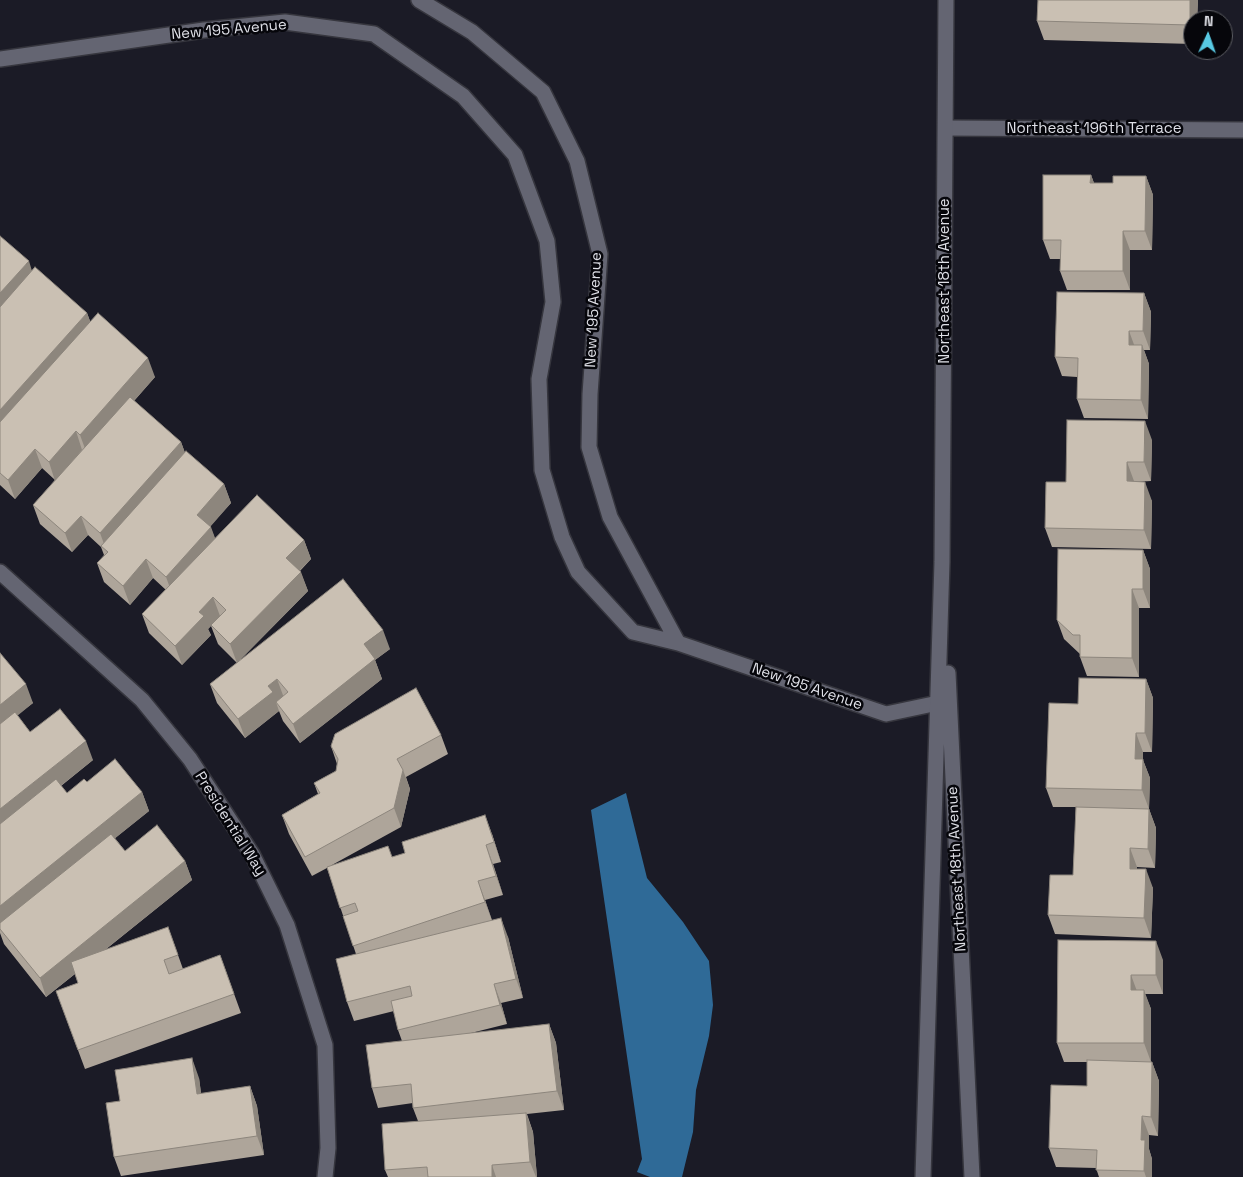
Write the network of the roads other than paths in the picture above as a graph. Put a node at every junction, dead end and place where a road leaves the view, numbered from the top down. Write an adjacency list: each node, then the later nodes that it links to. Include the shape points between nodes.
1 (418, 0): 8 (street, New 195 Avenue, via 472,32 543,92 577,161 600,254 589,447 610,517)
2 (946, 0): 4 (street, Northeast 18th Avenue)
3 (0, 59): 8 (street, New 195 Avenue, via 285,22 374,34 462,96 515,154 547,241 553,302 539,379 542,470 562,537 578,572 633,632)
4 (946, 128): 5 (street, Northeast 196th Terrace); 6 (street, Northeast 18th Avenue)
5 (1243, 130)
6 (942, 562): 9 (street, Northeast 18th Avenue); 12 (street, Northeast 18th Avenue)
7 (0, 572): 10 (street, Presidential Way, via 142,700 190,759 252,854 287,925 325,1045 328,1148)
8 (678, 644): 9 (street, New 195 Avenue, via 886,714)
9 (938, 703): 11 (street, Northeast 18th Avenue)
10 (325, 1177)
11 (922, 1177)
12 (972, 1177)

